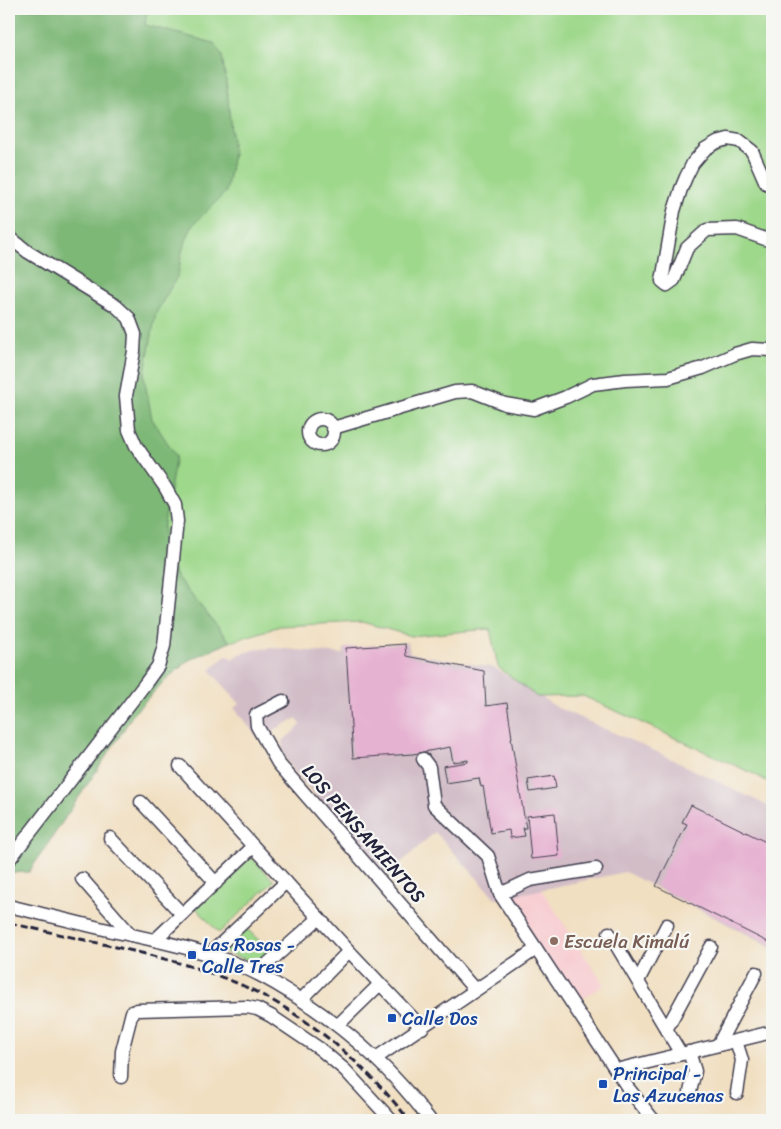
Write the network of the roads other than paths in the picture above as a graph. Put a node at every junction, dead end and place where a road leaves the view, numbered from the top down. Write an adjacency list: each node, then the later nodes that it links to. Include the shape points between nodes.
1 (772, 186): 3 (street, via 766,182 752,151 739,140 728,138 705,149 693,163 681,189 662,281 667,285 674,280 688,248 707,230 736,229)
2 (9, 237): 12 (street, via 116,306 129,318 135,334 126,396 129,430 175,505 177,521 164,646 158,666)
3 (772, 241)
4 (772, 350): 5 (street, via 752,349 668,378 593,384 534,409 505,404 472,391 455,392)
5 (333, 428)
6 (283, 701): 33 (street, LOS PENSAMIENTOS, via 256,715 257,726 278,763)
7 (422, 759): 17 (street, via 429,767 434,805 488,856)
8 (180, 766): 11 (street)
9 (141, 802): 16 (street)
10 (110, 838): 19 (street)
11 (253, 847): 15 (street); 16 (street)
12 (9, 860)
13 (596, 869): 17 (street, via 530,880)
14 (82, 879): 23 (street)
15 (286, 882): 20 (street); 28 (street)
16 (216, 883): 19 (street)
17 (500, 894): 26 (street)
18 (9, 906): 23 (street)
19 (182, 914): 24 (street)
20 (319, 918): 27 (street); 30 (street)
21 (668, 925): 31 (street)
22 (609, 933): 31 (street)
23 (131, 935): 24 (street)
24 (155, 940): 28 (street)
25 (711, 948): 37 (street)
26 (536, 949): 33 (street); 43 (street)
27 (349, 951): 32 (street); 34 (street)
28 (210, 954): 30 (street)
29 (756, 972): 40 (street)
30 (257, 973): 34 (street)
31 (638, 981): 37 (street)
32 (380, 984): 35 (street); 36 (street)
33 (476, 990): 36 (street)
34 (301, 1000): 35 (street)
35 (338, 1025): 42 (street)
36 (422, 1028): 42 (street)
37 (666, 1030): 41 (street)
38 (772, 1032): 39 (street)
39 (736, 1041): 40 (street); 46 (street, via 742,1060)
40 (718, 1045): 41 (street)
41 (685, 1053): 43 (street); 45 (street, via 695,1071)
42 (376, 1058): 48 (street)
43 (616, 1070): 49 (street)
44 (121, 1077): 47 (street, via 122,1051 132,1012 246,1007 271,1016 326,1054)
45 (690, 1092)
46 (737, 1094)
47 (391, 1120)
48 (430, 1120)
49 (654, 1120)

